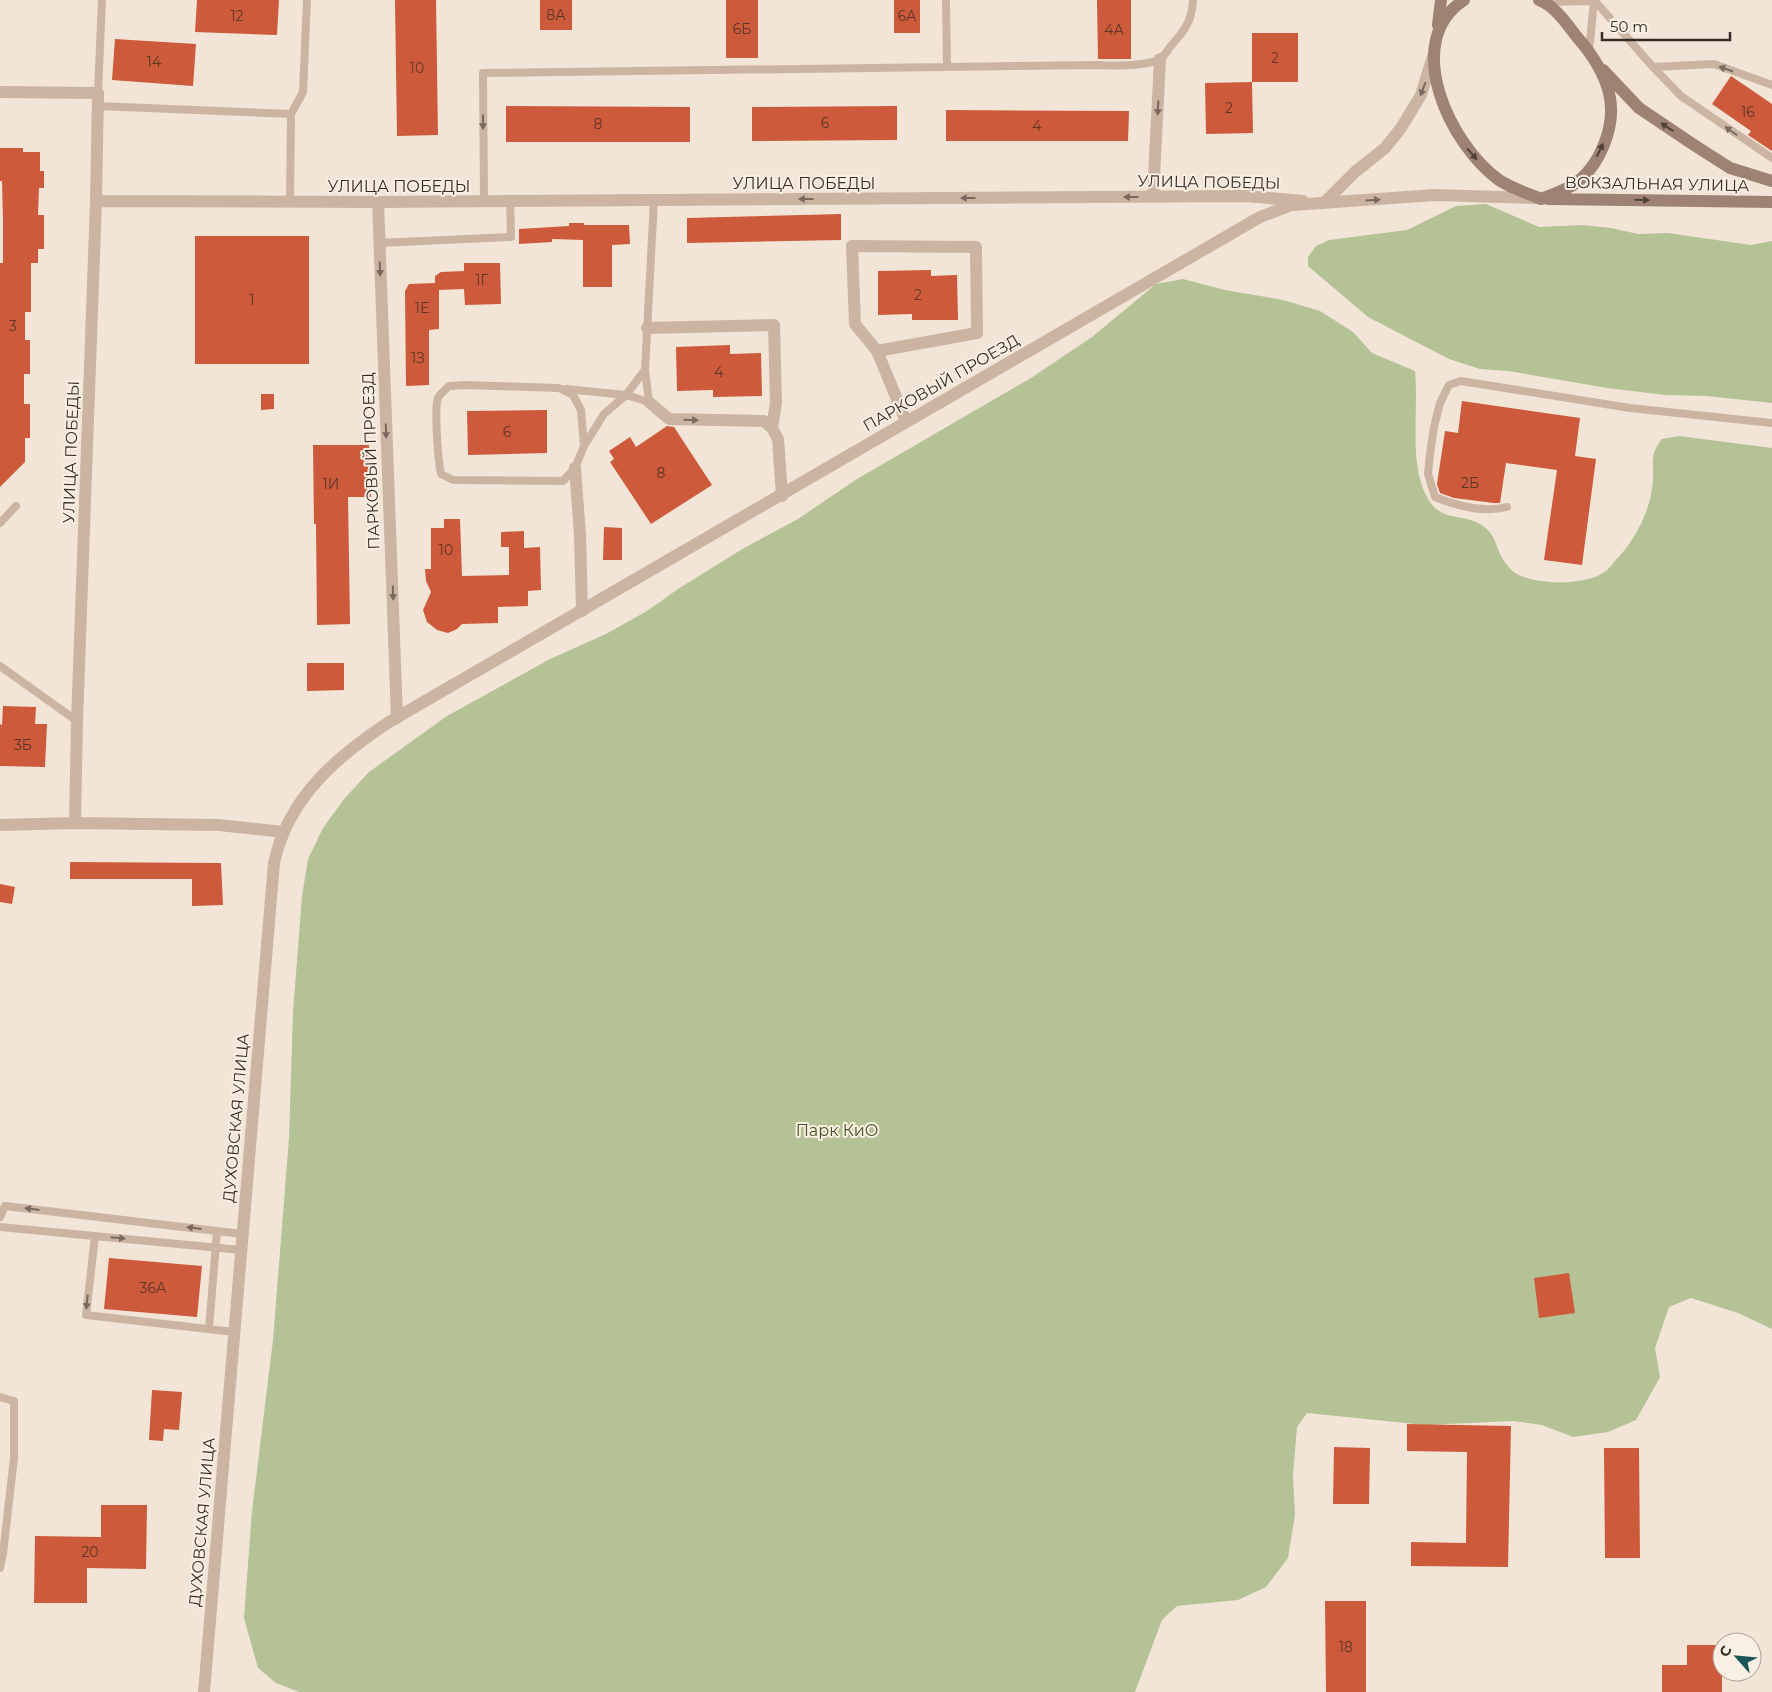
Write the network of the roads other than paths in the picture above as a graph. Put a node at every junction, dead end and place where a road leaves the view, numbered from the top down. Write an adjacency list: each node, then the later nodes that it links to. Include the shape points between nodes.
1 (102, 0): 17 (lane)
2 (307, 0): 19 (lane, via 303,92)
3 (946, 0): 13 (lane)
4 (1193, 0): 11 (lane, via 1187,28)
5 (1441, 0): 9 (main road)
6 (1464, 0): 9 (main road, via 1448,12)
7 (1594, 0): 8 (lane); 10 (lane); 14 (lane)
8 (1543, 1): 10 (main road)
9 (1435, 43): 23 (main road, one-way to 23, via 1433,58 1439,92 1458,135 1471,154 1499,180); 31 (street, one-way to 31, via 1421,95 1401,128 1385,148)
10 (1589, 51): 12 (main road)
11 (1160, 59): 13 (lane, via 1115,66); 22 (street, one-way to 22)
12 (1597, 63): 21 (main road, ВОКЗАЛЬНАЯ УЛИЦА, one-way to 12, via 1730,168 1686,140 1639,108); 23 (main road, one-way to 12, via 1574,184 1594,162 1607,134 1611,103)
13 (947, 67): 28 (lane, one-way to 28, via 483,74)
14 (1653, 67): 15 (lane, one-way to 14, via 1714,64); 20 (lane, one-way to 14, via 1681,96)
15 (1772, 85)
16 (0, 92): 17 (street)
17 (98, 93): 18 (street)
18 (98, 106): 19 (lane); 25 (street)
19 (291, 114): 26 (lane)
20 (1772, 158)
21 (1772, 181)
22 (1153, 197): 24 (street, УЛИЦА ПОБЕДЫ, one-way to 24); 31 (street, УЛИЦА ПОБЕДЫ, via 1246,196)
23 (1541, 199): 30 (main road, ВОКЗАЛЬНАЯ УЛИЦА, one-way to 30); 31 (street, ПАРКОВЫЙ ПРОЕЗД, one-way to 23, via 1436,195)
24 (654, 200): 29 (street, УЛИЦА ПОБЕДЫ); 33 (lane)
25 (96, 201): 26 (street, УЛИЦА ПОБЕДЫ); 51 (street, УЛИЦА ПОБЕДЫ)
26 (290, 202): 27 (street, УЛИЦА ПОБЕДЫ)
27 (378, 202): 28 (street, УЛИЦА ПОБЕДЫ); 32 (street, ПАРКОВЫЙ ПРОЕЗД)
28 (484, 202): 29 (street, УЛИЦА ПОБЕДЫ)
29 (510, 202): 32 (lane, via 511,237)
30 (1772, 202)
31 (1324, 203): 39 (street, ПАРКОВЫЙ ПРОЕЗД, via 1292,206 1260,217)
32 (379, 243): 50 (street, ПАРКОВЫЙ ПРОЕЗД, one-way to 50)
33 (647, 328): 35 (lane); 41 (street, via 774,325 776,403)
34 (877, 351): 34 (street, via 978,333 976,247 852,246 856,324); 39 (street)
35 (645, 370): 37 (lane); 38 (lane)
36 (559, 388): 37 (lane); 42 (lane, via 573,395 580,410); 43 (lane, via 449,386 438,397 438,461 441,474 453,480 563,481)
37 (626, 395): 38 (lane); 42 (lane, via 604,414)
38 (649, 402): 41 (street, one-way to 41, via 669,419 764,422)
39 (906, 421): 44 (street, ПАРКОВЫЙ ПРОЕЗД)
40 (1772, 423): 46 (lane, via 1630,408 1461,380 1449,385 1440,403 1430,454 1428,474 1435,497 1452,504 1493,510)
41 (772, 428): 44 (street, via 778,439)
42 (584, 446): 43 (lane)
43 (575, 468): 48 (street)
44 (782, 496): 48 (street, ПАРКОВЫЙ ПРОЕЗД)
45 (16, 506): 47 (lane)
46 (1507, 507)
47 (0, 523)
48 (582, 611): 50 (street, ПАРКОВЫЙ ПРОЕЗД)
49 (0, 666): 51 (lane)
50 (397, 718): 54 (street, ПАРКОВЫЙ ПРОЕЗД, via 355,745 322,775 291,816)
51 (77, 721): 52 (street, УЛИЦА ПОБЕДЫ)
52 (75, 823): 53 (street); 54 (street, via 219,825)
53 (0, 825)
54 (284, 832): 58 (street, ДУХОВСКАЯ УЛИЦА, via 276,852 273,873)
55 (0, 1218): 57 (lane, one-way to 55, via 6,1206)
56 (0, 1227): 59 (lane)
57 (217, 1231): 58 (lane); 60 (lane)
58 (242, 1234): 61 (street, ДУХОВСКАЯ УЛИЦА)
59 (95, 1236): 60 (lane, one-way to 60); 62 (lane, one-way to 62, via 86,1315)
60 (216, 1247): 61 (lane); 62 (lane)
61 (241, 1250): 63 (street, ДУХОВСКАЯ УЛИЦА)
62 (208, 1329): 63 (lane)
63 (234, 1332): 66 (street, ДУХОВСКАЯ УЛИЦА)
64 (0, 1397): 65 (lane, via 14,1401 14,1458)
65 (0, 1568)
66 (204, 1692)

